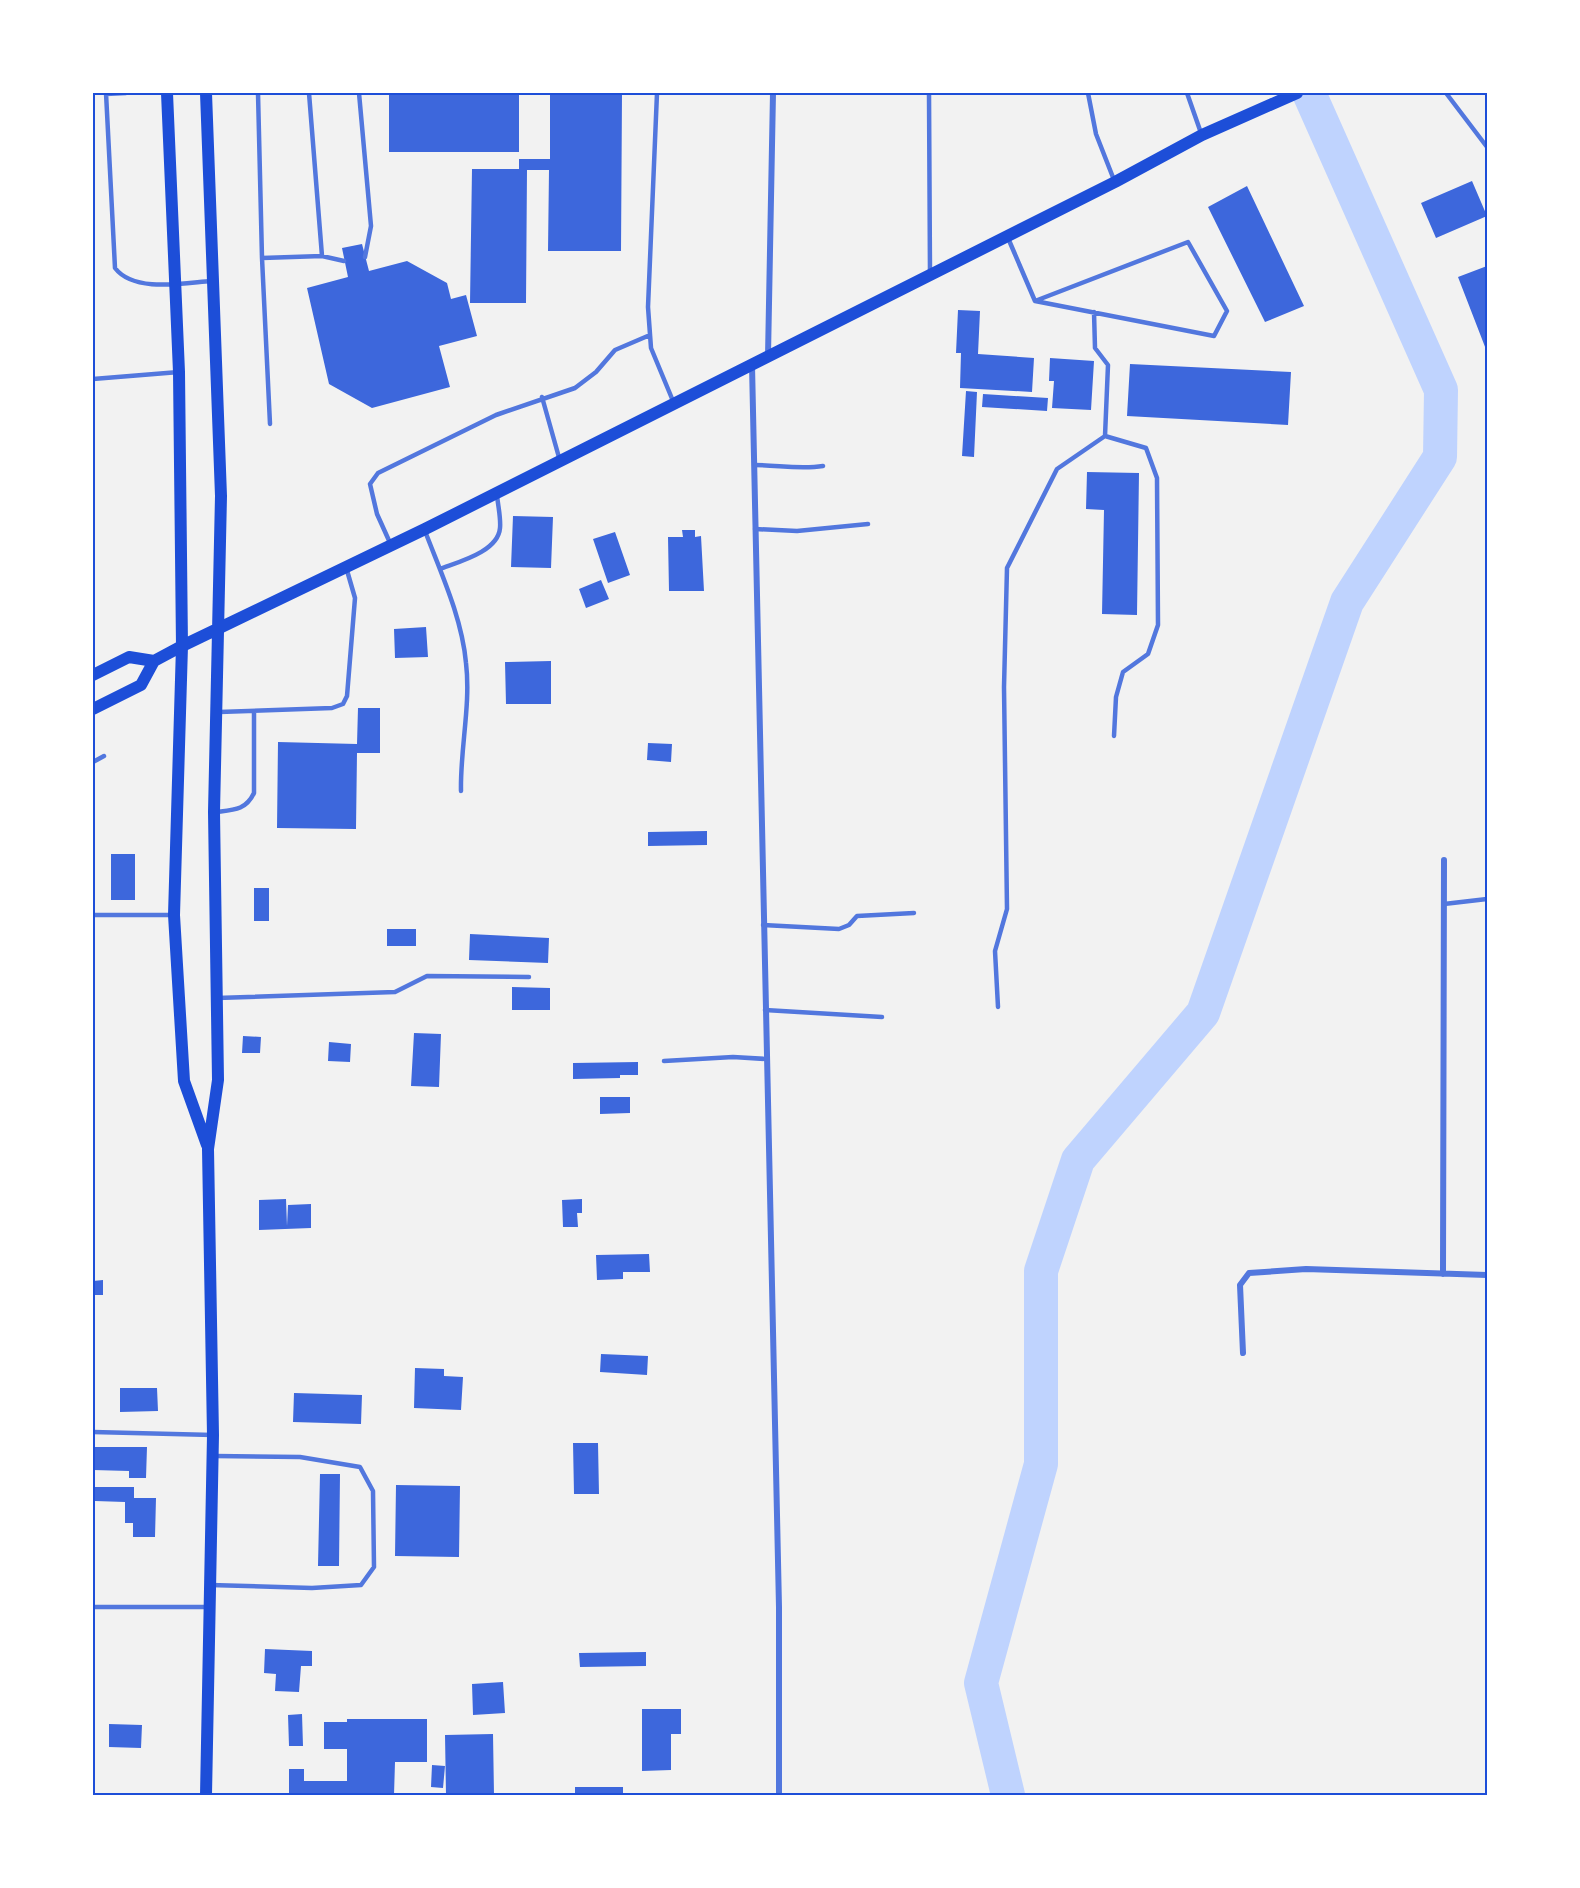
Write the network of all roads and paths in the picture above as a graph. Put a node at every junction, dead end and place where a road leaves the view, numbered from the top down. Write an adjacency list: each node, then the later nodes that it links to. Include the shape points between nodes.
1 (126, 93): 14 (lane)
2 (167, 93): 25 (main road)
3 (206, 93): 24 (main road)
4 (258, 93): 21 (lane)
5 (309, 93): 19 (lane)
6 (359, 93): 20 (lane, via 372,226)
7 (657, 93): 28 (lane)
8 (773, 93): 29 (street)
9 (929, 93): 23 (lane)
10 (1088, 93): 17 (lane, via 1096,134)
11 (1187, 93): 15 (lane)
12 (1297, 93): 15 (main road)
13 (1446, 93): 16 (lane)
14 (106, 94): 25 (lane, via 115,268 126,277 155,286)
15 (1202, 135): 17 (main road)
16 (1487, 147)
17 (1115, 182): 18 (main road)
18 (1006, 235): 23 (main road); 26 (lane)
19 (322, 256): 21 (lane); 22 (lane)
20 (365, 257)
21 (261, 258): 35 (lane)
22 (344, 261)
23 (930, 274): 29 (main road)
24 (213, 280): 25 (lane); 47 (main road, via 221,496)
25 (175, 284): 31 (main road)
26 (1035, 301): 27 (lane); 27 (lane, via 1188,242 1227,311 1214,336)
27 (1094, 312): 36 (lane, via 1095,348 1108,365)
28 (650, 335): 33 (lane, via 615,350 575,388); 34 (lane, via 651,348)
29 (768, 357): 30 (main road)
30 (752, 365): 34 (main road); 38 (street)
31 (179, 372): 32 (lane); 48 (main road)
32 (93, 379)
33 (542, 397): 37 (lane); 44 (lane, via 496,415 378,473 370,484 372,498)
34 (674, 404): 37 (main road)
35 (270, 424)
36 (1104, 436): 54 (lane, via 1146,448 1157,478 1158,625 1148,654 1123,672 1116,697); 68 (lane, via 1057,469 1007,568 1004,687 1007,909 995,951)
37 (560, 461): 40 (main road)
38 (754, 465): 39 (lane, via 784,464 802,469); 43 (street)
39 (823, 466)
40 (497, 492): 42 (main road); 46 (lane, via 500,531 492,544)
41 (868, 524): 43 (lane, via 797,531)
42 (424, 529): 44 (main road); 46 (lane)
43 (755, 529): 65 (street)
44 (391, 545): 45 (main road)
45 (346, 567): 47 (main road); 52 (lane, via 355,598 355,626 343,704 332,708)
46 (440, 569): 57 (lane, via 467,664)
47 (218, 629): 48 (main road); 53 (main road)
48 (182, 646): 49 (main road); 64 (main road)
49 (154, 661): 50 (main road, via 129,657); 51 (main road, via 141,685)
50 (93, 675)
51 (93, 708)
52 (254, 711): 53 (lane); 58 (lane, via 254,793 249,804 240,809)
53 (217, 712): 58 (main road)
54 (1114, 736)
55 (104, 756): 56 (lane)
56 (93, 762)
57 (461, 791)
58 (214, 812): 67 (main road)
59 (1444, 860): 61 (street)
60 (1487, 899): 61 (lane)
61 (1444, 904): 74 (street)
62 (914, 913): 65 (lane, via 857,916 840,929)
63 (93, 915): 64 (lane)
64 (174, 915): 73 (main road, via 184,1081)
65 (763, 926): 69 (street)
66 (529, 977): 67 (lane, via 427,976 395,992)
67 (217, 998): 73 (main road, via 218,1080)
68 (998, 1007)
69 (765, 1010): 70 (lane); 71 (street)
70 (882, 1017)
71 (766, 1059): 72 (lane); 84 (street, via 779,1607)
72 (664, 1061)
73 (208, 1149): 78 (main road)
74 (1443, 1274): 75 (street); 76 (street, via 1306,1269 1249,1274 1240,1285)
75 (1487, 1275)
76 (1243, 1353)
77 (93, 1432): 78 (lane)
78 (213, 1435): 79 (main road)
79 (212, 1456): 80 (main road); 80 (lane, via 300,1457 360,1467 373,1491 374,1567 361,1586)
80 (210, 1585): 82 (main road)
81 (93, 1607): 82 (lane)
82 (210, 1607): 83 (main road)
83 (206, 1795)
84 (779, 1795)

